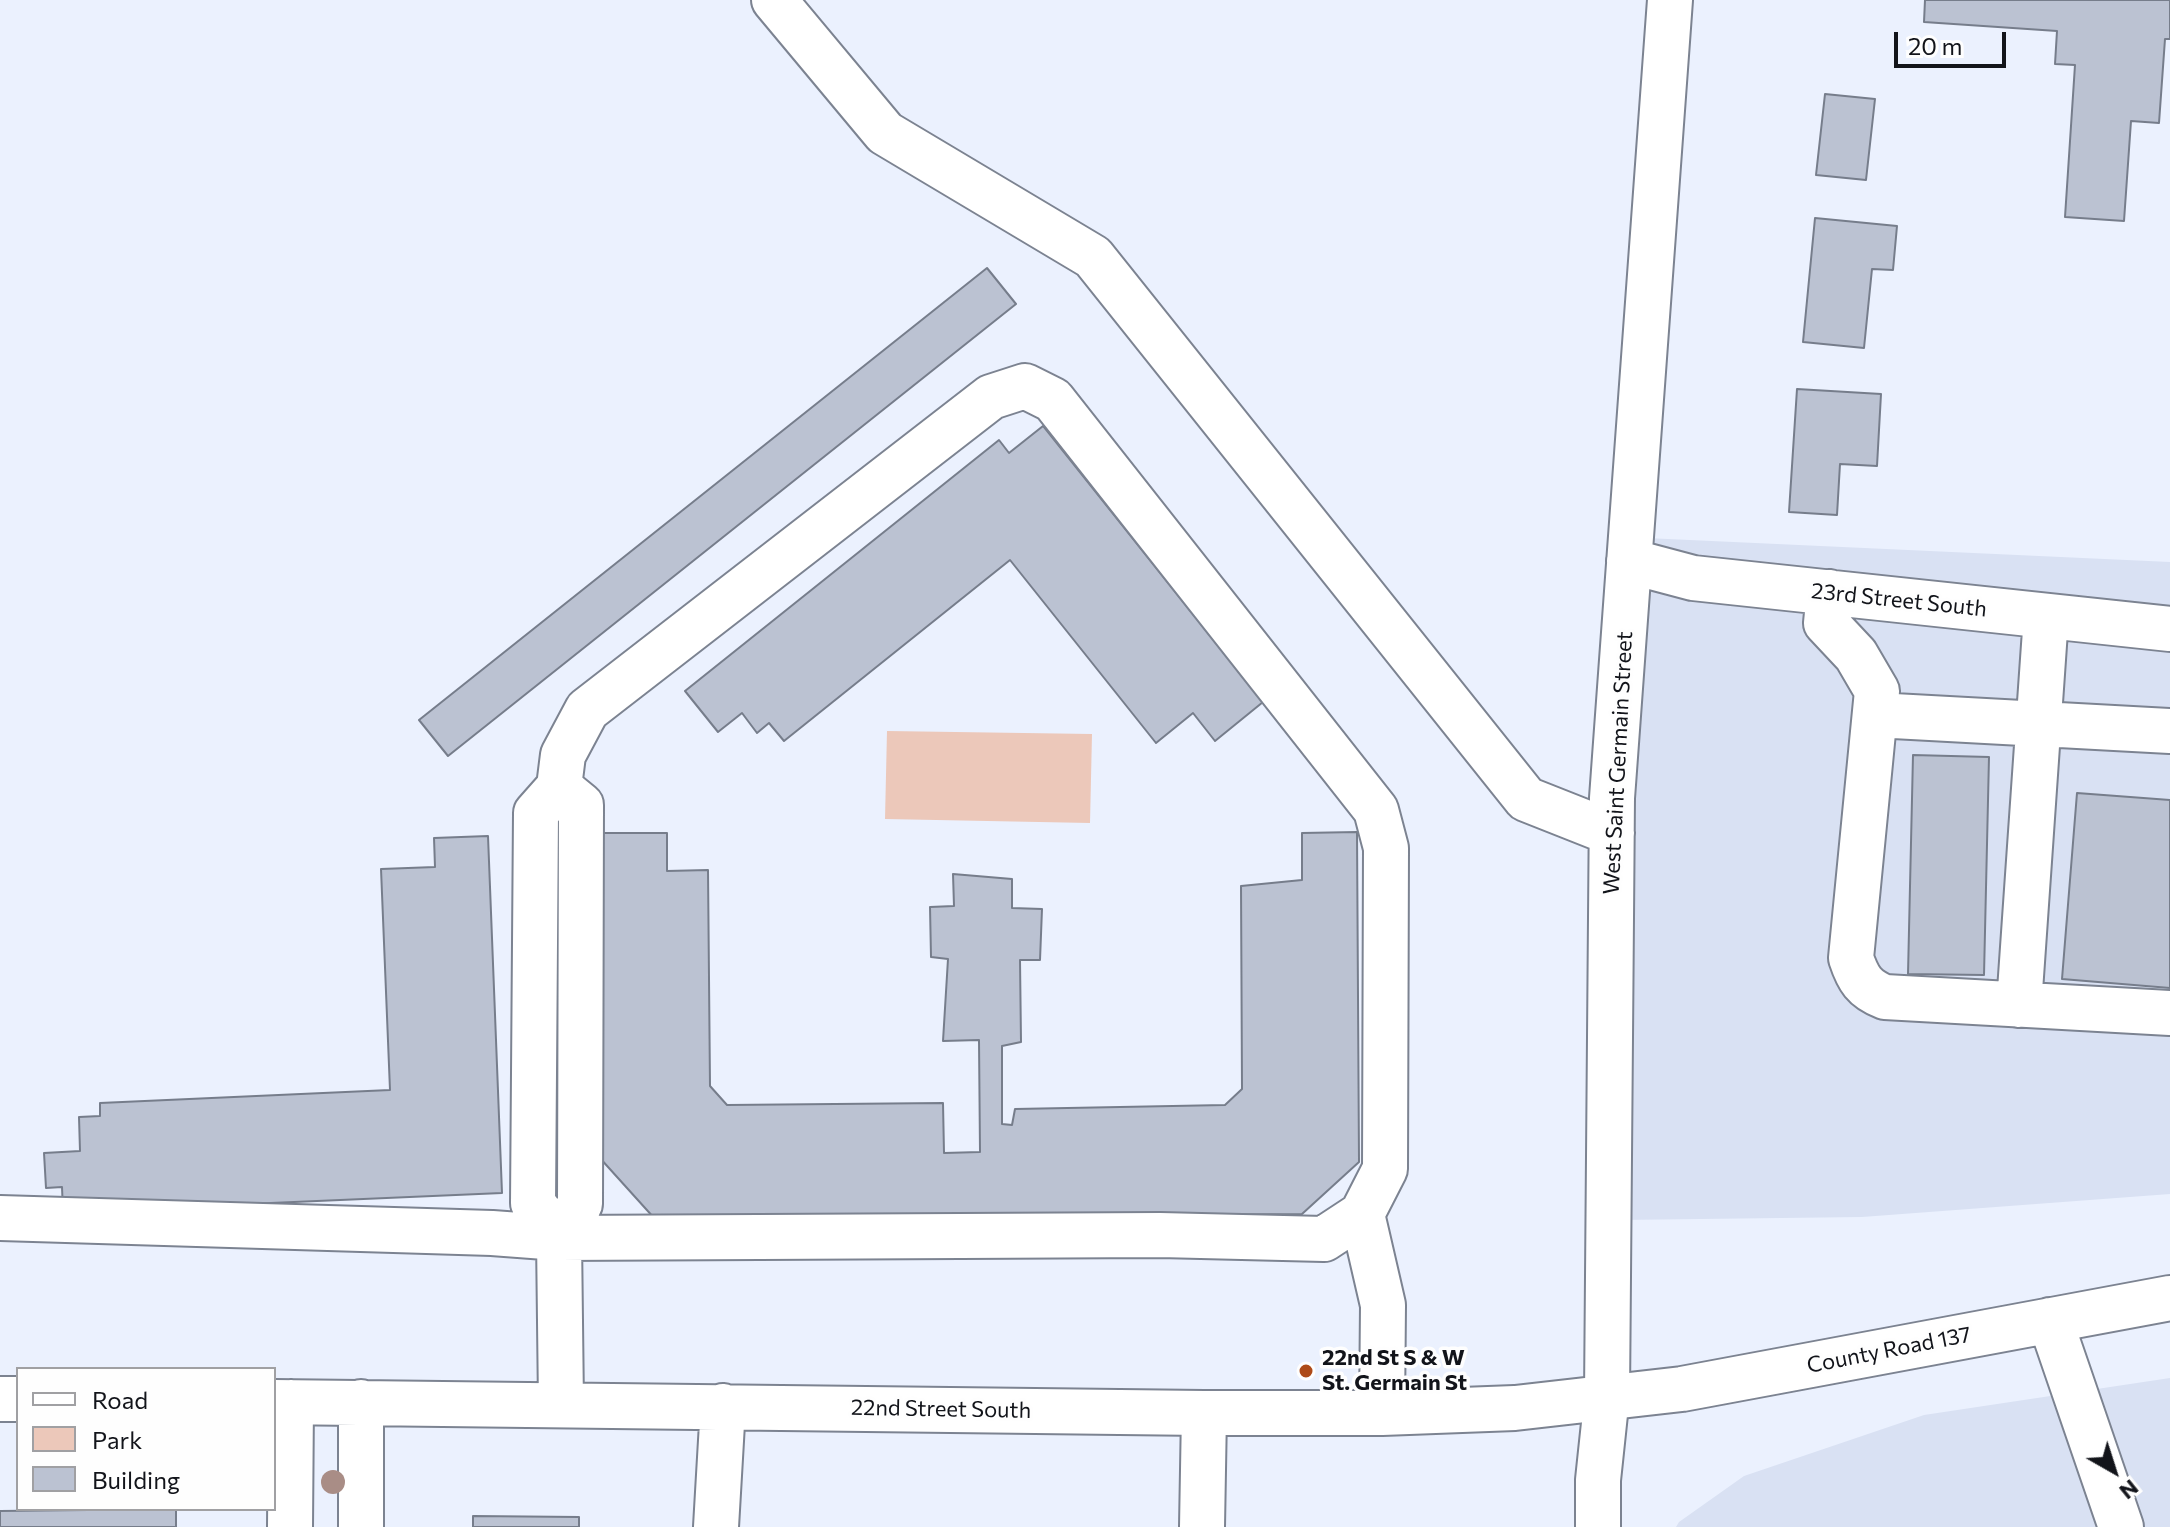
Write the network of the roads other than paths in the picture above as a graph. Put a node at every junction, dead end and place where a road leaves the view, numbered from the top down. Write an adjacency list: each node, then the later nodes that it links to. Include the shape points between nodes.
1 (774, 0): 10 (street, via 885,133 1093,257 1526,799)
2 (1670, 0): 3 (street, West Saint Germain Street)
3 (1629, 561): 4 (street, 23rd Street South, via 1693,578); 10 (street, West Saint Germain Street)
4 (1829, 592): 5 (street, 23rd Street South); 7 (street, via 1826,623 1856,655 1877,691)
5 (2046, 616): 6 (street, 23rd Street South); 8 (street)
6 (2170, 629)
7 (1875, 715): 8 (street); 11 (street, via 1851,958 1859,980 1885,997)
8 (2039, 724): 9 (street); 11 (street)
9 (2170, 731)
10 (1612, 833): 18 (street, West Saint Germain Street)
11 (2019, 1005): 12 (street)
12 (2170, 1013)
13 (1362, 1214): 15 (street, via 1324,1239); 15 (street, via 1385,1169 1386,848 1376,810 1053,400 1025,386 991,397 587,710 563,755 559,787 581,805 580,1204); 24 (street, via 1383,1305)
14 (0, 1218): 15 (street)
15 (559, 1238): 21 (street)
16 (2170, 1298): 17 (street, County Road 137)
17 (2050, 1320): 18 (street, County Road 137, via 1682,1389); 30 (street)
18 (1607, 1395): 24 (street, 22nd Street South, via 1515,1408); 29 (street, West Saint Germain Street)
19 (282, 1402): 20 (street, 22nd Street South); 25 (street)
20 (361, 1402): 21 (street, 22nd Street South); 26 (street)
21 (561, 1405): 22 (street, 22nd Street South)
22 (723, 1406): 23 (street, 22nd Street South); 27 (street)
23 (1204, 1413): 24 (street, 22nd Street South); 28 (street)
24 (1382, 1413)
25 (290, 1527)
26 (361, 1527)
27 (716, 1527)
28 (1202, 1527)
29 (1598, 1527)
30 (2121, 1527)

